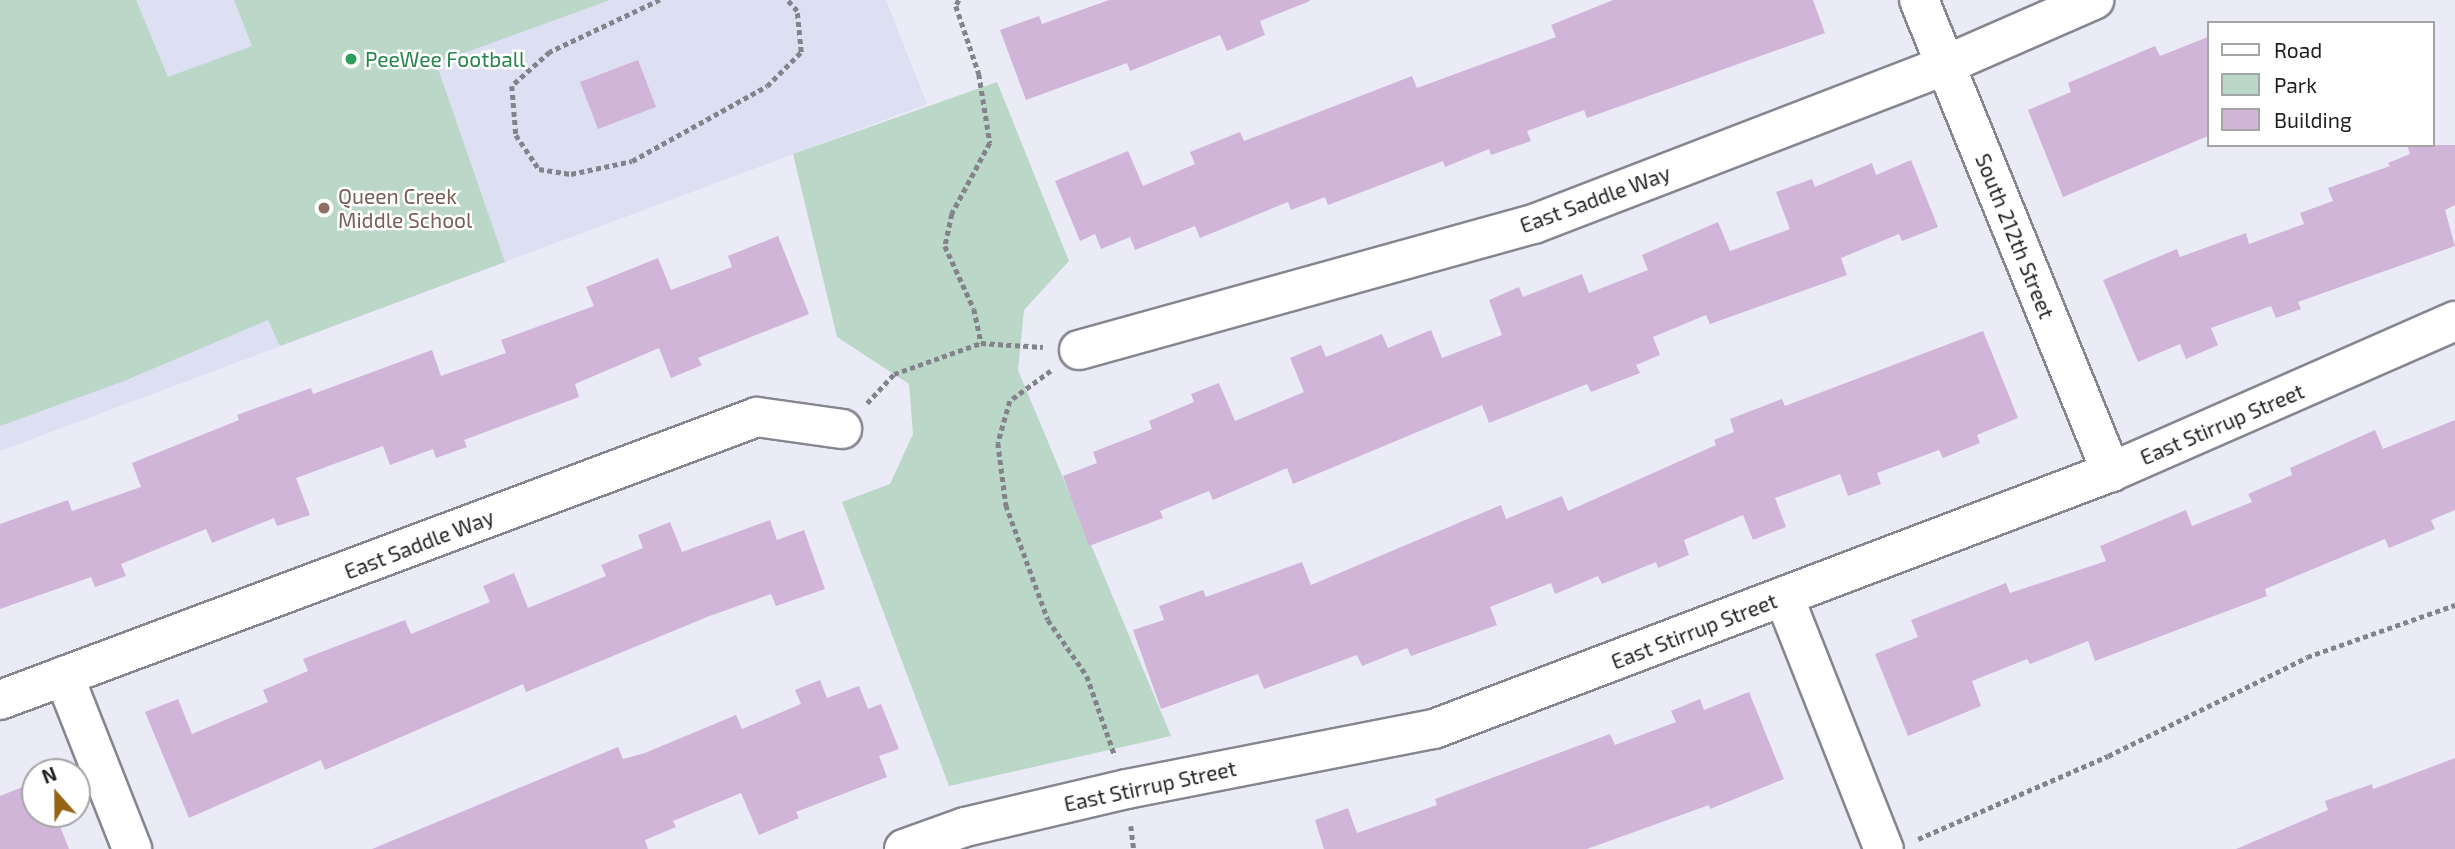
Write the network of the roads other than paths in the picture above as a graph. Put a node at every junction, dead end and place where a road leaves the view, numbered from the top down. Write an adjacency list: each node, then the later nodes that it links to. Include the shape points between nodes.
1 (1919, 0): 3 (street, South 212th Street)
2 (2094, 0): 3 (street, East Saddle Way)
3 (1945, 65): 5 (street, East Saddle Way, via 1534,224); 7 (street, South 212th Street)
4 (2455, 321): 7 (street, East Stirrup Street)
5 (1079, 350)
6 (842, 429): 9 (street, East Saddle Way, via 757,417)
7 (2111, 472): 8 (street, East Stirrup Street)
8 (1784, 597): 11 (street); 13 (street, East Stirrup Street, via 1434,729 1127,789 965,827)
9 (64, 676): 10 (street, East Saddle Way); 12 (street)
10 (0, 700)
11 (1898, 846)
12 (132, 849)
13 (904, 849)

